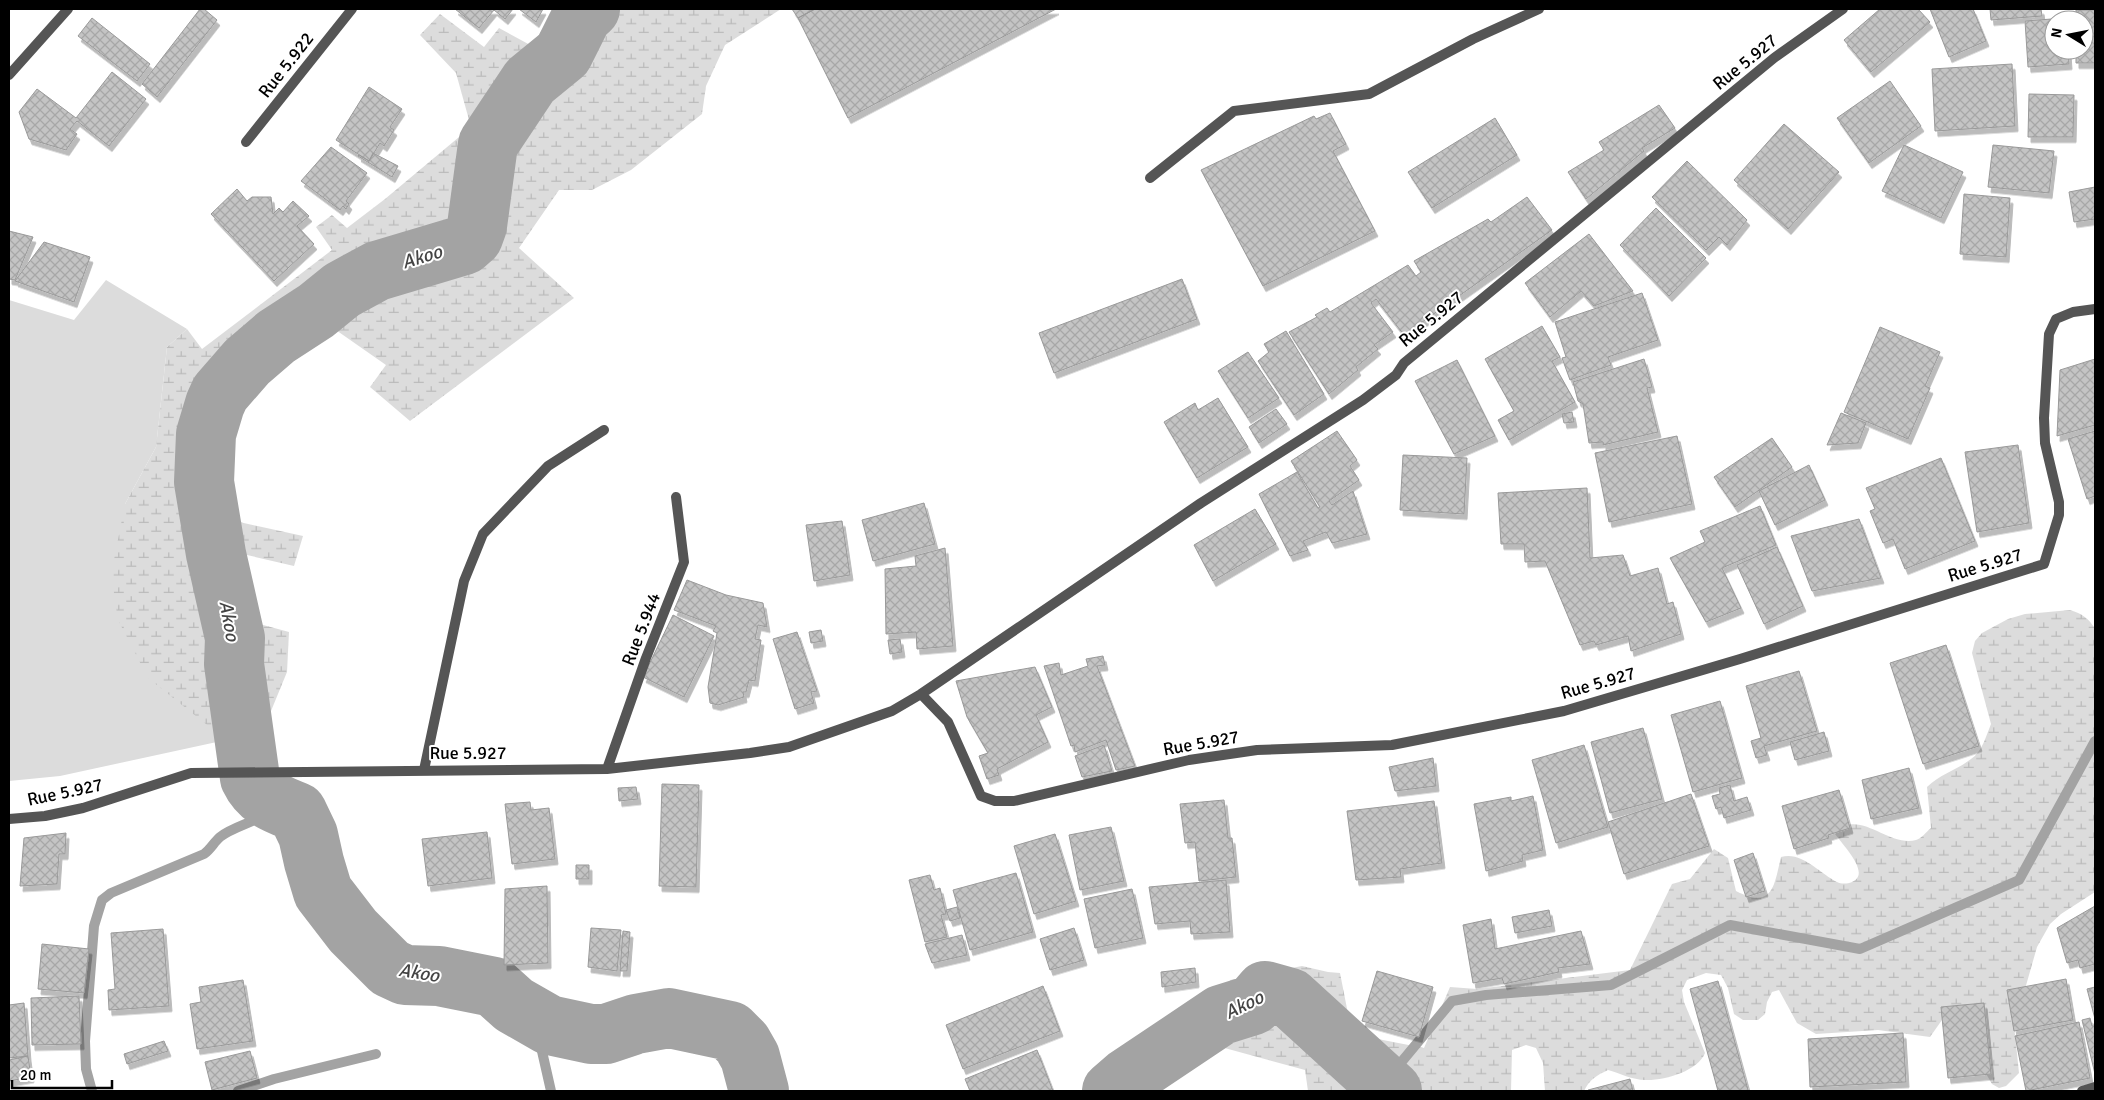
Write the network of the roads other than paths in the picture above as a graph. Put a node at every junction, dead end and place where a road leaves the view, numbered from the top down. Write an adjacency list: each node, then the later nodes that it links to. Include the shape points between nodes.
1 (68, 9): 5 (street)
2 (352, 9): 6 (street, Rue 5.922)
3 (1539, 9): 7 (street, via 1473,39 1369,94 1234,110)
4 (1843, 9): 11 (street, Rue 5.927, via 1774,58 1363,400 1201,502)
5 (9, 75)
6 (246, 142)
7 (1150, 178)
8 (2095, 309): 11 (street, Rue 5.927, via 2073,312 2056,320 2049,334 2044,418 2059,515 2044,564 1564,711 1392,746 1257,750 1188,760 1014,800 995,801 981,796 948,722)
9 (604, 430): 13 (street, via 548,466 483,534 464,581)
10 (676, 497): 12 (street, Rue 5.944, via 684,562)
11 (922, 694): 12 (street, Rue 5.927, via 892,711 789,747)
12 (607, 769): 13 (street, Rue 5.927)
13 (424, 770): 14 (street, Rue 5.927, via 191,773 83,808)
14 (9, 819)
15 (2095, 1087): 16 (street)
16 (2082, 1091)

